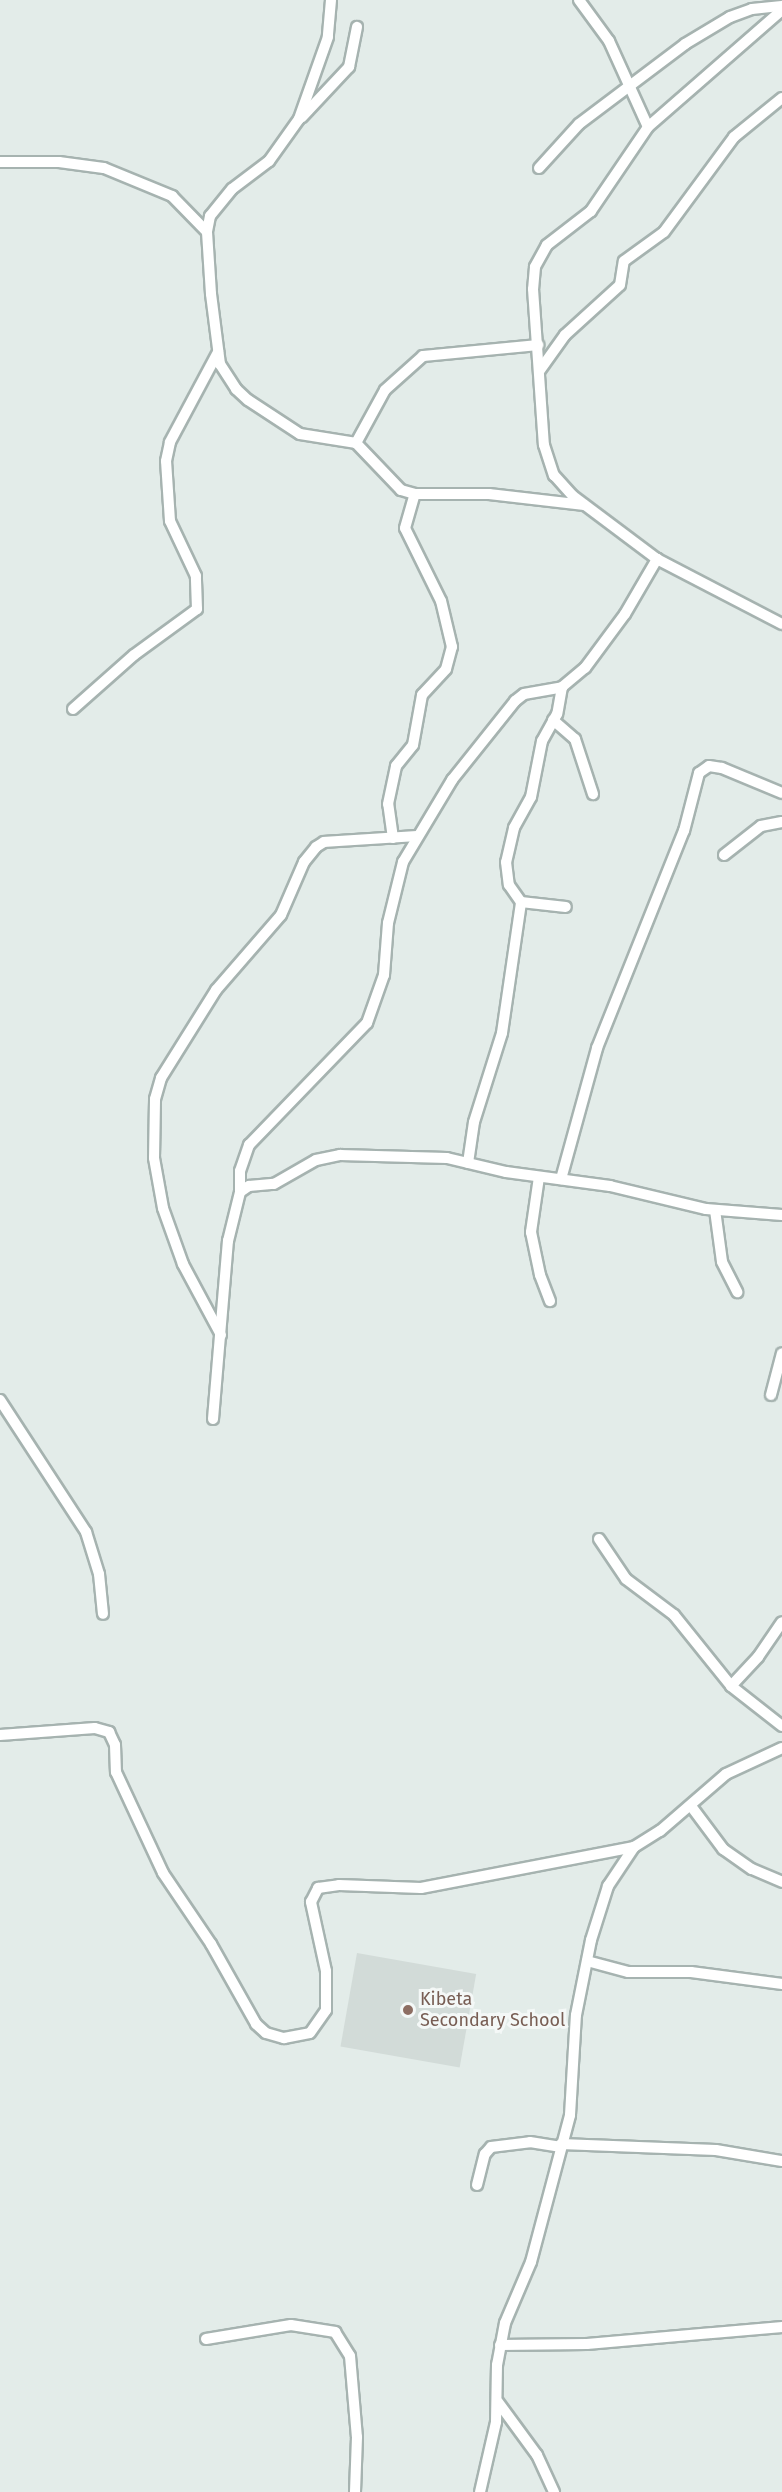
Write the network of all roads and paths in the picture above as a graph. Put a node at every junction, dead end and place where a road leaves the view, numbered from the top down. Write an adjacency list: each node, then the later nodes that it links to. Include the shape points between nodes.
1 (331, 0): 9 (street, via 328,37)
2 (579, 0): 7 (street, via 609,41)
3 (749, 4): 4 (street); 7 (street, via 685,44)
4 (782, 6)
5 (782, 10): 10 (street)
6 (357, 27): 9 (street, via 349,67)
7 (630, 89): 10 (street); 12 (street, via 579,124)
8 (782, 98): 16 (street, via 734,137 664,232 624,261 620,285 565,335)
9 (299, 119): 13 (street, via 269,161 218,203)
10 (648, 127): 14 (street, via 608,191 591,211 547,245 535,267)
11 (0, 162): 13 (street, via 59,162 104,168 172,196)
12 (539, 168)
13 (207, 232): 15 (street)
14 (537, 345): 16 (street); 17 (street, via 474,348 423,356 385,390)
15 (218, 352): 17 (street, via 236,389 283,423 312,439); 23 (street, via 170,442 166,461 170,521 196,576 197,609 134,655)
16 (540, 370): 19 (street, via 544,445 554,475)
17 (357, 443): 18 (street, via 389,481)
18 (415, 494): 19 (street, via 469,492); 29 (street, via 405,528 441,600 452,647 446,669 422,695 413,745 396,766 388,804)
19 (584, 505): 20 (street)
20 (657, 559): 21 (street); 22 (street, via 602,647)
21 (782, 624)
22 (562, 687): 24 (street); 28 (street, via 524,694 514,701 452,780)
23 (73, 709)
24 (553, 720): 26 (street, via 575,739); 31 (street, via 540,748 531,797 509,843 509,885)
25 (782, 793): 35 (street, via 722,768 710,766 699,772 684,831 597,1048)
26 (593, 794)
27 (782, 822): 30 (street, via 761,826)
28 (416, 837): 29 (street); 36 (street, via 403,862 388,923 384,975 368,1023 249,1145 240,1170)
29 (393, 838): 41 (street, via 324,842 316,847 304,862 280,915 216,990 161,1078 155,1099 154,1133 161,1200 169,1231)
30 (724, 855)
31 (521, 902): 32 (street); 33 (street, via 502,1033 474,1122)
32 (566, 907)
33 (468, 1163): 34 (street); 36 (street, via 419,1156 329,1156 274,1185 249,1186)
34 (539, 1177): 35 (street); 40 (street, via 531,1232)
35 (561, 1179): 37 (street)
36 (240, 1192): 41 (street, via 228,1241)
37 (716, 1210): 38 (street); 39 (street, via 722,1262)
38 (782, 1215)
39 (737, 1292)
40 (550, 1301)
41 (222, 1338): 45 (street)
42 (782, 1353): 43 (street)
43 (771, 1395)
44 (0, 1400): 47 (street, via 86,1533 99,1574)
45 (213, 1419)
46 (599, 1539): 49 (street, via 626,1579 674,1616)
47 (103, 1614)
48 (782, 1622): 49 (street, via 758,1657)
49 (731, 1686): 50 (street)
50 (782, 1726)
51 (0, 1735): 54 (street, via 95,1728 109,1732 115,1745 116,1773 163,1873 211,1944 256,2024 266,2033 284,2038 310,2033 326,2010 326,1971 311,1902 318,1888 421,1888)
52 (782, 1748): 53 (street, via 726,1774)
53 (691, 1806): 54 (street); 55 (street, via 723,1849 752,1869)
54 (634, 1847): 56 (street, via 603,1897)
55 (782, 1882)
56 (587, 1960): 57 (street, via 627,1972 691,1972); 58 (street, via 576,2015 572,2100)
57 (782, 1984)
58 (560, 2146): 59 (street, via 716,2150); 60 (street, via 530,2142 491,2147 485,2154); 63 (street, via 531,2262 510,2306)
59 (782, 2161)
60 (477, 2185)
61 (782, 2327): 63 (street, via 597,2343)
62 (206, 2339): 65 (street, via 291,2325 336,2332 351,2365 357,2437)
63 (500, 2345): 64 (street)
64 (497, 2399): 66 (street); 67 (street, via 537,2454)
65 (355, 2492)
66 (480, 2492)
67 (554, 2492)

